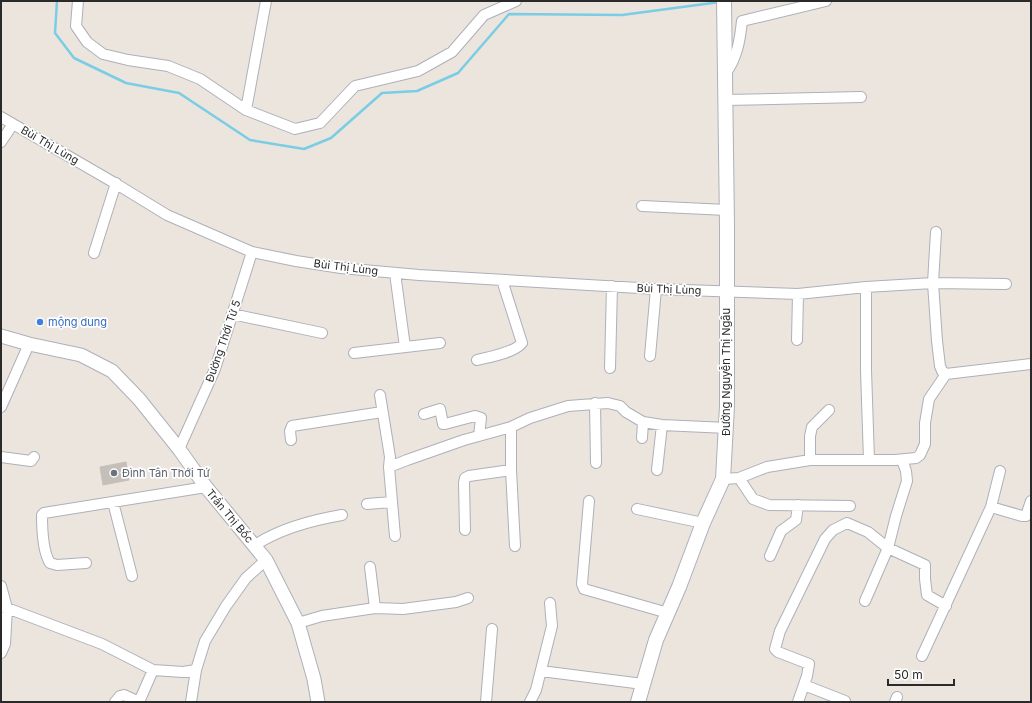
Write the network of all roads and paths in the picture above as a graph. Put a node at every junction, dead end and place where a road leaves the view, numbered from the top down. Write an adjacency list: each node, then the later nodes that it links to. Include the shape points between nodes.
1 (78, 1): 9 (street, via 76,26 87,42 103,54 168,66 200,79)
2 (266, 1): 9 (street)
3 (516, 1): 9 (street, via 484,15 452,52 418,71 355,86 320,123 295,129)
4 (724, 1): 6 (main road, Đường Nguyễn Thị Ngâu)
5 (826, 1): 6 (street, via 742,21 740,40 731,66)
6 (725, 74): 8 (main road, Đường Nguyễn Thị Ngâu)
7 (861, 97): 8 (street)
8 (726, 100): 15 (main road, Đường Nguyễn Thị Ngâu)
9 (246, 110)
10 (1, 117): 11 (street, Bùi Thị Lùng)
11 (13, 124): 12 (street); 13 (street, Bùi Thị Lùng)
12 (1, 142)
13 (116, 184): 17 (street, Bùi Thị Lùng, via 167,215); 18 (street)
14 (642, 206): 15 (street)
15 (727, 210): 26 (main road, Đường Nguyễn Thị Ngâu)
16 (936, 232): 21 (street)
17 (252, 252): 19 (street, Bùi Thị Lùng, via 311,263); 28 (street, Đường Thới Tứ 5)
18 (94, 253)
19 (395, 273): 20 (street, Bùi Thị Lùng); 34 (street)
20 (502, 280): 23 (street, Bùi Thị Lùng); 37 (street, via 522,343 508,351)
21 (933, 283): 22 (street, Bùi Thị Lùng); 24 (street, Bùi Thị Lùng); 40 (street, via 940,366)
22 (1006, 284)
23 (612, 286): 25 (street, Bùi Thị Lùng); 39 (street)
24 (866, 287): 27 (street, Bùi Thị Lùng); 58 (street)
25 (656, 289): 26 (street, Bùi Thị Lùng); 36 (street)
26 (726, 291): 27 (street, Bùi Thị Lùng); 50 (main road, Đường Nguyễn Thị Ngâu)
27 (798, 294): 31 (street)
28 (232, 314): 29 (street); 54 (street, Đường Thới Tứ 5, via 215,369)
29 (322, 333)
30 (1, 336): 33 (street, Trần Thị Bốc)
31 (797, 340)
32 (440, 343): 34 (street)
33 (29, 344): 43 (street); 54 (street, Trần Thị Bốc, via 81,355 112,371 139,399)
34 (405, 347): 35 (street)
35 (354, 353)
36 (650, 356)
37 (477, 360)
38 (1031, 364): 40 (street)
39 (610, 368)
40 (946, 374): 59 (street, via 929,399 925,444 920,455)
41 (380, 395): 45 (street)
42 (595, 403): 47 (street, via 620,406); 49 (street, via 568,406); 60 (street)
43 (1, 408)
44 (829, 410): 57 (street, via 812,427)
45 (382, 412): 53 (street, via 292,426); 61 (street, via 390,458)
46 (424, 414): 51 (street, via 440,409 443,424 479,416)
47 (643, 422): 48 (street); 52 (street)
48 (662, 425): 50 (street); 63 (street)
49 (510, 427): 51 (street); 62 (street)
50 (727, 428): 65 (main road, Đường Nguyễn Thị Ngâu)
51 (479, 436): 61 (street)
52 (642, 438)
53 (291, 440)
54 (179, 449): 67 (street, Trần Thị Bốc)
55 (1, 457): 56 (street, via 31,461)
56 (34, 458)
57 (810, 460): 58 (street); 66 (street, via 767,467)
58 (869, 460): 59 (street)
59 (902, 460): 84 (street, via 907,481)
60 (596, 463)
61 (389, 467): 71 (street)
62 (511, 470): 80 (street, via 465,478); 83 (street)
63 (657, 470)
64 (1000, 471): 75 (street)
65 (723, 478): 66 (street); 79 (main road, Đường Nguyễn Thị Ngâu)
66 (739, 478): 73 (street, via 753,499 769,505)
67 (206, 487): 70 (street); 82 (street, Trần Thị Bốc)
68 (589, 501): 97 (street, via 582,584 584,589)
69 (1031, 501): 78 (street)
70 (113, 502): 87 (street, via 42,515 46,556 50,563); 89 (street)
71 (392, 502): 72 (street); 81 (street)
72 (367, 504)
73 (798, 505): 74 (street); 85 (street, via 796,520 781,531)
74 (850, 506)
75 (991, 507): 78 (street); 94 (street)
76 (636, 509): 79 (street)
77 (342, 515): 82 (street, via 268,537)
78 (1028, 517)
79 (703, 523): 97 (main road, Đường Nguyễn Thị Ngâu)
80 (465, 530)
81 (395, 536)
82 (255, 545): 86 (street, Trần Thị Bốc)
83 (515, 546)
84 (888, 548): 92 (street); 94 (street, via 925,566 927,595); 106 (street, via 868,532 847,523 833,530 825,539 780,631 775,649 788,657 809,664)
85 (770, 556)
86 (266, 560): 98 (street, Trần Thị Bốc); 103 (street, via 246,578 226,606 205,641)
87 (86, 563)
88 (370, 567): 96 (street)
89 (132, 576)
90 (1, 586): 95 (street)
91 (468, 598): 96 (street, via 403,609)
92 (865, 601)
93 (550, 603): 104 (street, via 552,626)
94 (946, 606): 101 (street)
95 (4, 607): 100 (street, via 5,644); 102 (street, via 102,644)
96 (375, 608): 98 (street, via 322,616)
97 (668, 613): 105 (main road, Đường Nguyễn Thị Ngâu, via 656,640)
98 (298, 623): 111 (street, Trần Thị Bốc)
99 (492, 629): 112 (street)
100 (1, 653)
101 (922, 656)
102 (153, 670): 103 (street); 109 (street)
103 (196, 670): 110 (street)
104 (540, 671): 105 (street); 113 (street, via 536,690)
105 (643, 684): 114 (main road, Đường Nguyễn Thị Ngâu)
106 (804, 685): 107 (street); 115 (street)
107 (845, 701)
108 (115, 702): 109 (street, via 124,695)
109 (139, 702)
110 (191, 702)
111 (318, 702)
112 (486, 702)
113 (530, 702)
114 (638, 702)
115 (798, 702)

